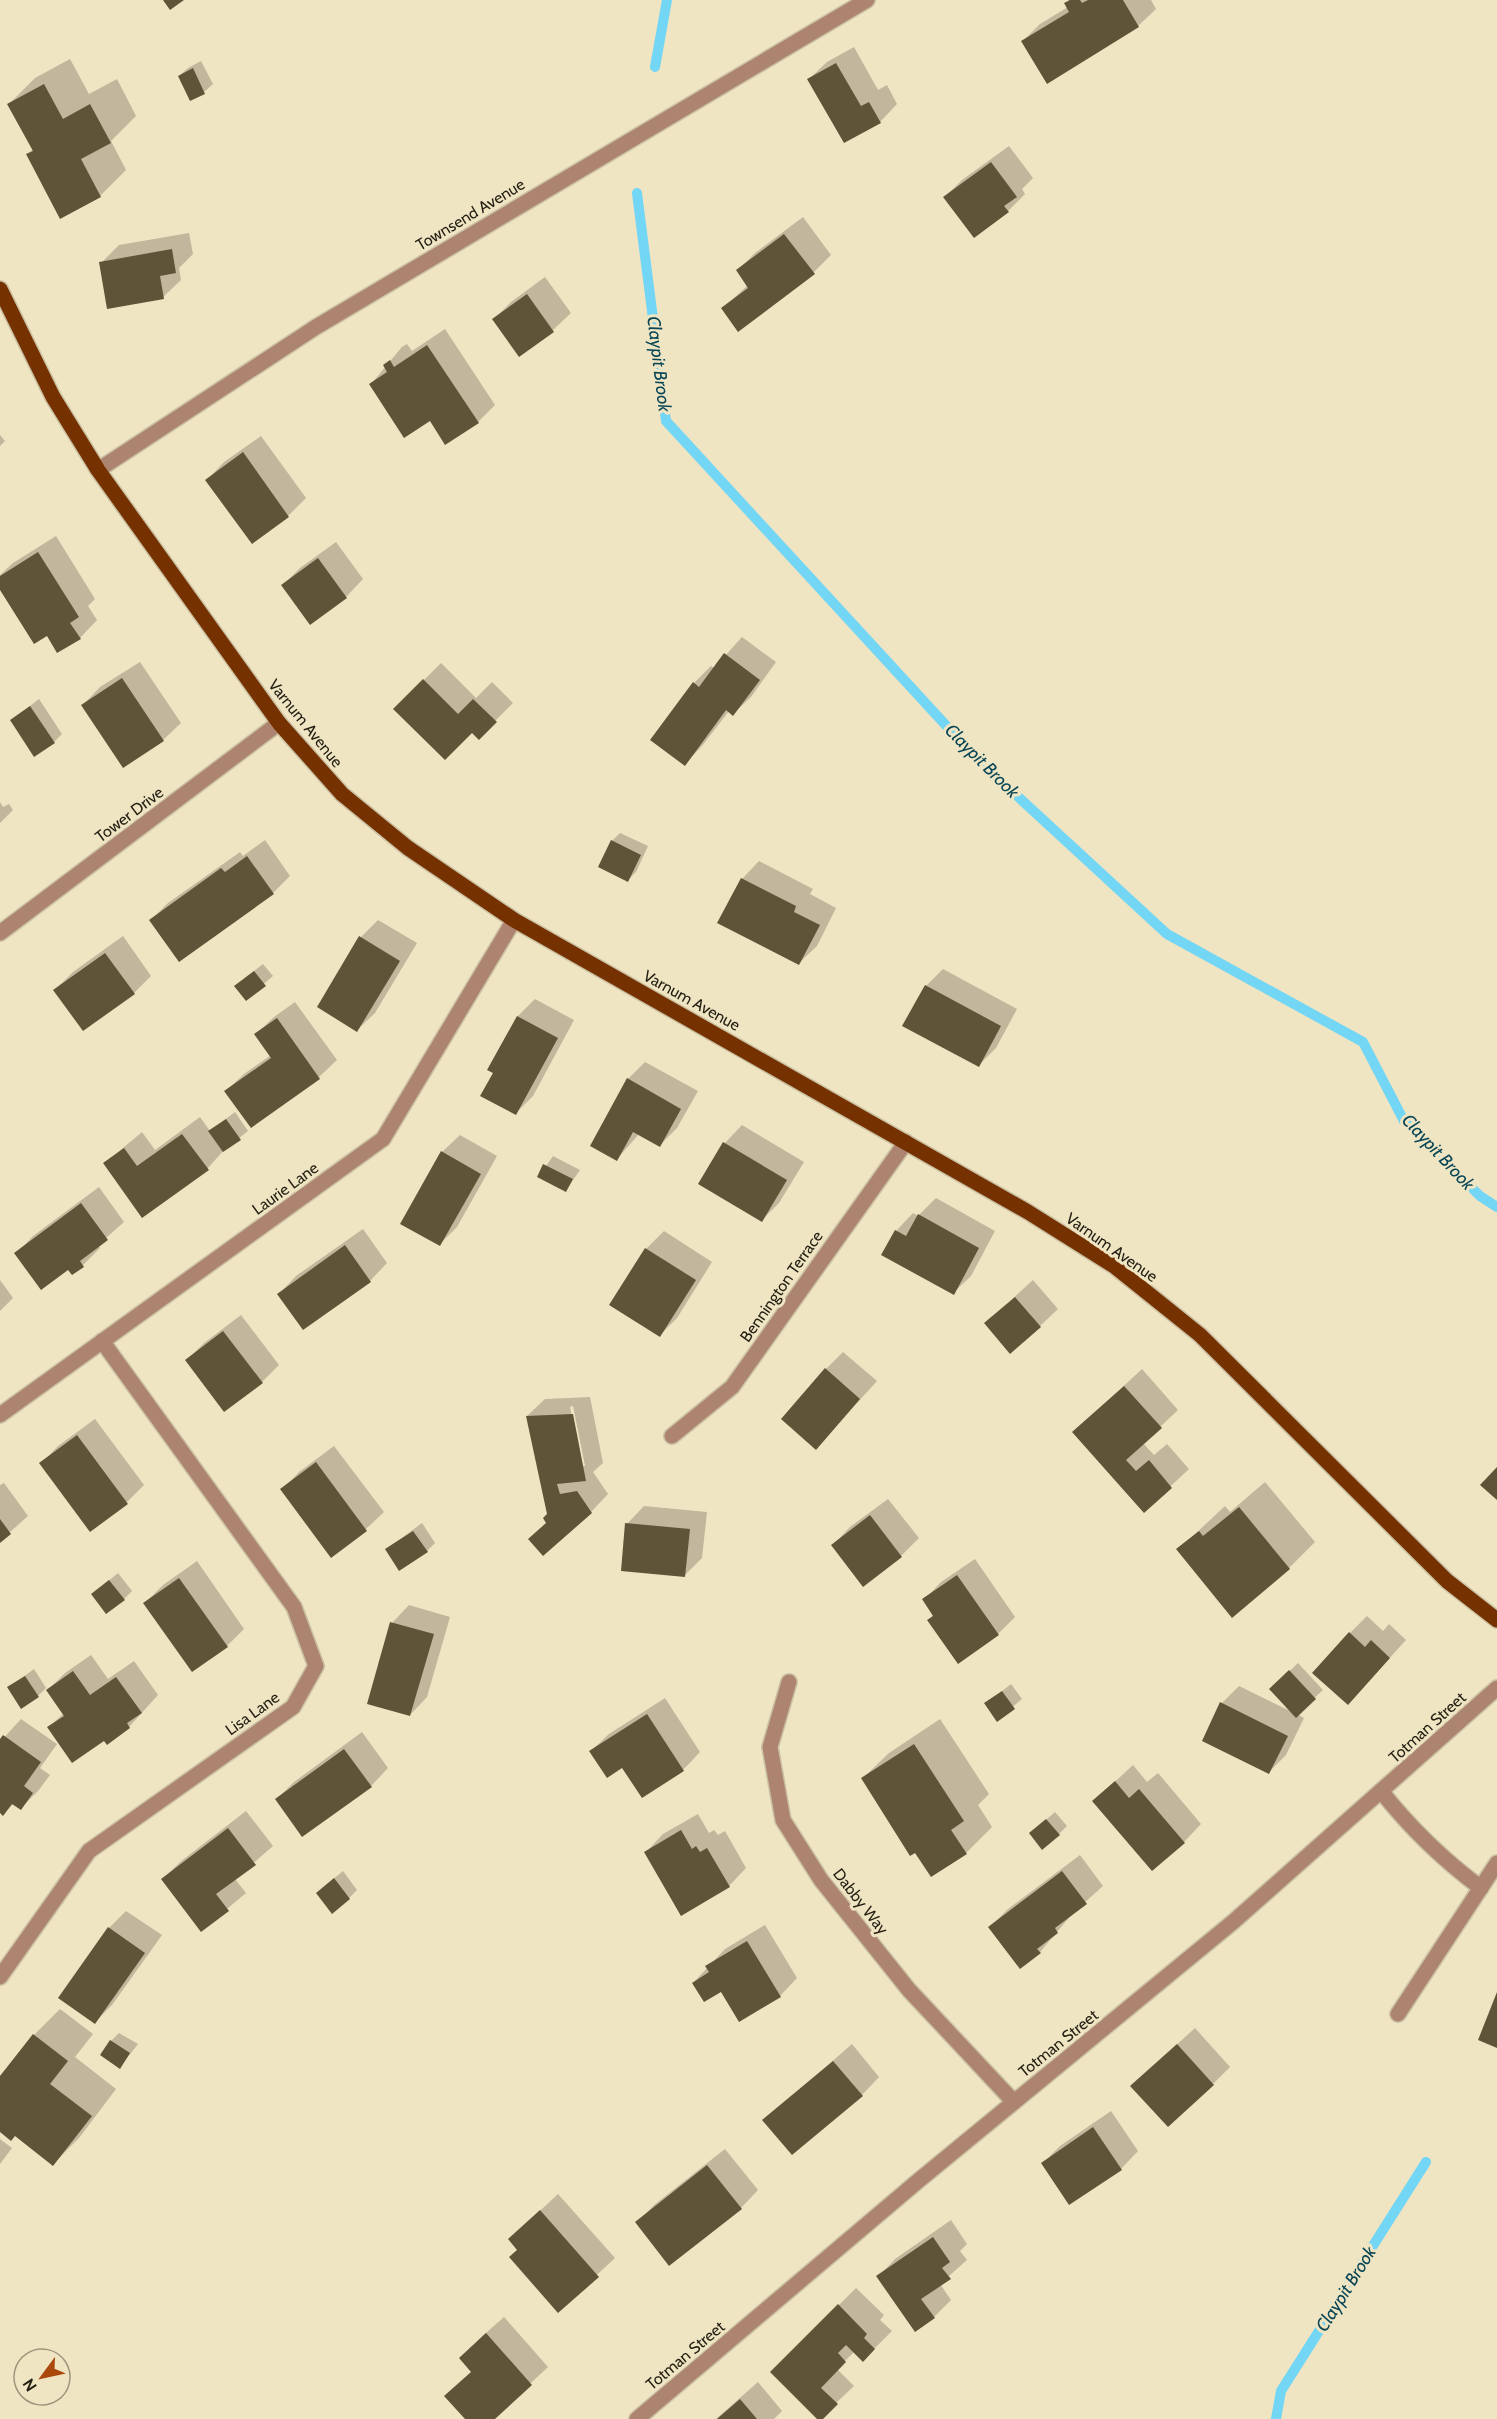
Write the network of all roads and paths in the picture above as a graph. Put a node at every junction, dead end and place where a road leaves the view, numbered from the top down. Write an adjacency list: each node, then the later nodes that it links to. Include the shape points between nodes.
1 (867, 0): 3 (street, Townsend Avenue, via 316,327)
2 (0, 289): 3 (main road, Varnum Avenue, via 53,397)
3 (98, 470): 4 (main road, Varnum Avenue)
4 (279, 723): 5 (main road, Varnum Avenue, via 342,794 408,848); 6 (street, Tower Drive)
5 (514, 920): 7 (main road, Varnum Avenue); 8 (street, Laurie Lane, via 383,1139)
6 (0, 933)
7 (906, 1142): 10 (street, Bennington Terrace, via 732,1387); 11 (main road, Varnum Avenue, via 1114,1266 1200,1335 1448,1581)
8 (102, 1341): 9 (street, Laurie Lane); 17 (street, Lisa Lane, via 294,1606 316,1666 293,1707 89,1851)
9 (0, 1415)
10 (672, 1436)
11 (1497, 1620)
12 (789, 1682): 19 (street, Dabby Way, via 770,1747 783,1820 821,1880 909,1990)
13 (1497, 1688): 14 (street, Totman Street)
14 (1381, 1791): 16 (street, via 1407,1824 1444,1860); 19 (street, Totman Street, via 1233,1922)
15 (1497, 1863): 16 (street)
16 (1481, 1888): 18 (street)
17 (0, 1977)
18 (1398, 2014)
19 (1014, 2102): 20 (street, Totman Street)
20 (637, 2419)

